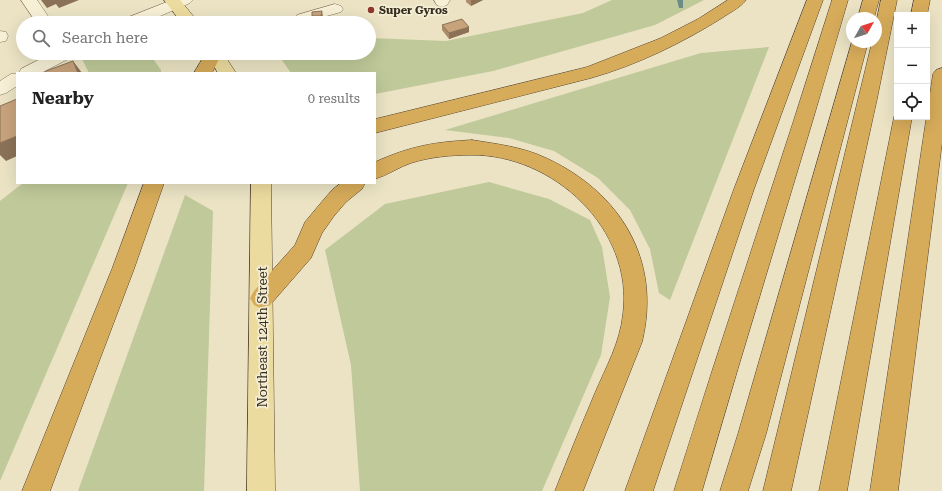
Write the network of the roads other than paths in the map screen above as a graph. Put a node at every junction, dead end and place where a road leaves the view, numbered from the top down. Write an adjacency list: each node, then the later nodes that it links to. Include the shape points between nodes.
1 (29, 0): 13 (street)
2 (201, 0): 9 (street)
3 (738, 0): 28 (highway, via 699,26 626,60 591,72)
4 (815, 0): 37 (highway, via 781,88)
5 (840, 0): 38 (highway)
6 (871, 0): 11 (highway)
7 (889, 0): 40 (highway)
8 (922, 0): 12 (highway)
9 (178, 2): 14 (street); 15 (main road)
10 (333, 7): 16 (street, via 327,13)
11 (868, 12)
12 (920, 12)
13 (41, 16)
14 (146, 16)
15 (187, 16)
16 (307, 16)
17 (858, 48): 39 (highway, via 759,412)
18 (52, 60): 21 (street)
19 (210, 60): 22 (highway)
20 (219, 60): 23 (main road)
21 (29, 72)
22 (204, 72)
23 (226, 72)
24 (12, 74): 26 (street)
25 (942, 74): 42 (highway)
26 (0, 89)
27 (902, 120): 41 (highway)
28 (376, 126)
29 (376, 170): 36 (highway, via 408,156 439,149 500,150 529,158 556,170 582,188 606,213 621,237 631,263 636,289 634,321 625,354)
30 (154, 184): 34 (highway)
31 (261, 184): 33 (main road, Northeast 124th Street)
32 (354, 184): 33 (highway, via 327,210 314,228 304,251)
33 (262, 298): 35 (main road, Northeast 124th Street)
34 (36, 491)
35 (261, 491)
36 (569, 491)
37 (639, 491)
38 (688, 491)
39 (734, 491)
40 (778, 491)
41 (833, 491)
42 (884, 491)

